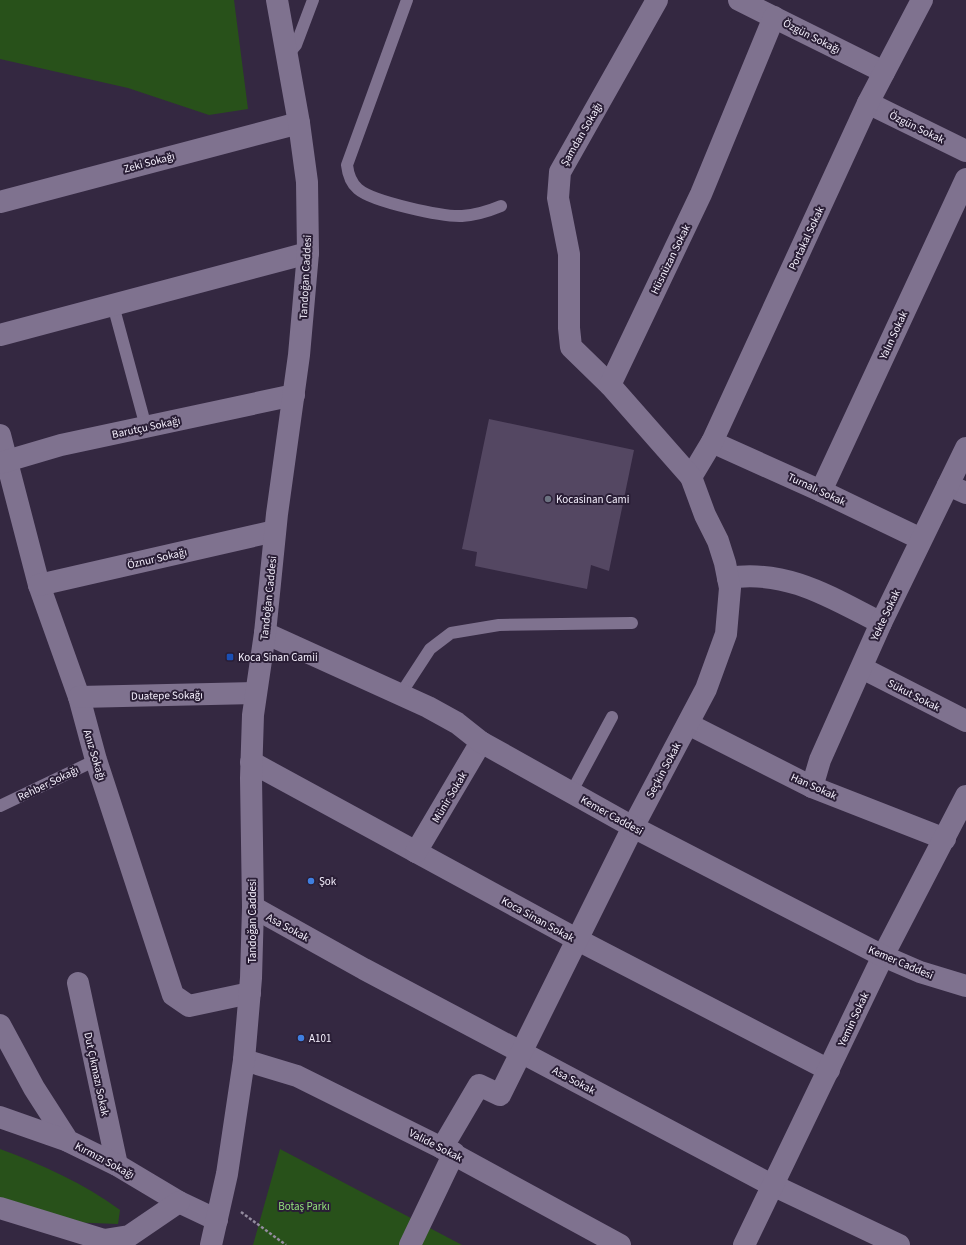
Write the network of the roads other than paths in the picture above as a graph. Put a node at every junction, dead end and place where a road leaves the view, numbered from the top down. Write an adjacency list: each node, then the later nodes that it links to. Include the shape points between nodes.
1 (277, 0): 8 (street, Tandoğan Caddesi)
2 (313, 0): 8 (lane, via 296,45)
3 (407, 0): 15 (lane, via 347,165 353,184 364,194 406,207 441,214 474,215)
4 (657, 0): 19 (street, Şamdan Sokağı, via 560,172 558,198 569,254 571,347)
5 (739, 0): 7 (street, Özgün Sokağı)
6 (922, 0): 9 (street, Portakal Sokak)
7 (774, 17): 9 (street, Özgün Sokağı); 19 (street, Hüsnüzan Sokak, via 701,194)
8 (286, 54): 11 (street, Tandoğan Caddesi)
9 (884, 72): 10 (street, Portakal Sokak)
10 (868, 103): 12 (street, Özgün Sokak); 23 (street, Portakal Sokak)
11 (299, 123): 14 (street, Zeki Sokağı); 16 (street, Tandoğan Caddesi, via 307,182)
12 (966, 151)
13 (966, 179): 28 (street, Yalın Sokak)
14 (0, 202)
15 (501, 206)
16 (308, 253): 17 (street); 20 (street, Tandoğan Caddesi)
17 (112, 305): 18 (street); 21 (lane)
18 (0, 335)
19 (610, 385): 26 (street)
20 (294, 395): 21 (street, Barutçu Sokağı); 29 (street, Tandoğan Caddesi)
21 (146, 427): 25 (street, Barutçu Sokağı, via 61,445)
22 (0, 434): 25 (street, Anız Sokağı)
23 (712, 442): 26 (street, Portakal Sokak); 28 (street, Turnalı Sokak)
24 (966, 448): 27 (street, Yekte Sokak)
25 (4, 462): 32 (street, Anız Sokağı)
26 (691, 477): 31 (street, Seçkin Sokak, via 718,541)
27 (957, 489): 30 (street, Yekte Sokak)
28 (821, 491): 30 (street, Turnalı Sokak)
29 (275, 531): 32 (street, Öznur Sokağı); 35 (street, Tandoğan Caddesi)
30 (921, 539): 34 (street, Yekte Sokak)
31 (728, 578): 34 (street, via 754,576 783,579 800,584); 42 (street, Seçkin Sokak, via 730,606 726,634 706,689)
32 (39, 585): 39 (street, Anız Sokağı)
33 (632, 623): 38 (lane, via 499,624 451,633 430,649)
34 (881, 623): 36 (street, Yekte Sokak)
35 (265, 634): 37 (street, Tandoğan Caddesi); 38 (street, Kemer Caddesi)
36 (862, 668): 41 (street, Sükut Sokak); 46 (street, Yekte Sokak, via 820,760)
37 (255, 693): 39 (street, Duatepe Sokağı); 45 (street, Tandoğan Caddesi)
38 (400, 694): 43 (street, Kemer Caddesi, via 442,714)
39 (78, 697): 44 (street, Anız Sokağı)
40 (612, 717): 47 (lane)
41 (966, 721)
42 (688, 724): 46 (street, Han Sokak); 50 (street, Seçkin Sokak)
43 (481, 742): 47 (street, Kemer Caddesi); 52 (street, Münir Sokak)
44 (96, 760): 49 (lane, Rehber Sokağı); 58 (street, Anız Sokağı, via 173,995 189,1006)
45 (251, 762): 52 (street, Koca Sinan Sokak); 53 (street, Tandoğan Caddesi)
46 (812, 787): 51 (street, Han Sokak)
47 (571, 793): 50 (street, Kemer Caddesi)
48 (966, 796): 51 (street, Yemin Sokak)
49 (0, 806)
50 (633, 827): 54 (street, Seçkin Sokak); 55 (street, Kemer Caddesi)
51 (945, 839): 55 (street, Yemin Sokak)
52 (416, 852): 54 (street, Koca Sinan Sokak)
53 (253, 907): 58 (street, Tandoğan Caddesi); 60 (street, Asa Sokak, via 364,969)
54 (578, 940): 60 (street, Seçkin Sokak); 62 (street, Koca Sinan Sokak)
55 (883, 956): 57 (street, Kemer Caddesi, via 920,972); 62 (street, Yemin Sokak)
56 (78, 983): 66 (street, Dut Çıkmazı Sokak)
57 (966, 986)
58 (250, 993): 61 (street, Tandoğan Caddesi)
59 (0, 1025): 64 (street, Kırmızı Sokağı, via 34,1088)
60 (523, 1052): 65 (street, Seçkin Sokak, via 500,1095 479,1085); 67 (street, Asa Sokak)
61 (244, 1060): 65 (street, Valide Sokak, via 297,1076); 70 (street, Tandoğan Caddesi, via 227,1174)
62 (829, 1070): 67 (street, Yemin Sokak)
63 (0, 1117): 64 (street)
64 (68, 1141): 66 (street, Kırmızı Sokağı)
65 (448, 1151): 72 (street); 73 (street, Valide Sokak)
66 (117, 1165): 68 (street, Kırmızı Sokağı)
67 (774, 1186): 74 (street, Yemin Sokak); 75 (street, Asa Sokak)
68 (179, 1202): 69 (street, via 129,1236 104,1240); 70 (street, Kırmızı Sokağı)
69 (0, 1208)
70 (217, 1220): 71 (street, Tandoğan Caddesi)
71 (211, 1245)
72 (410, 1245)
73 (620, 1245)
74 (744, 1245)
75 (899, 1245)

